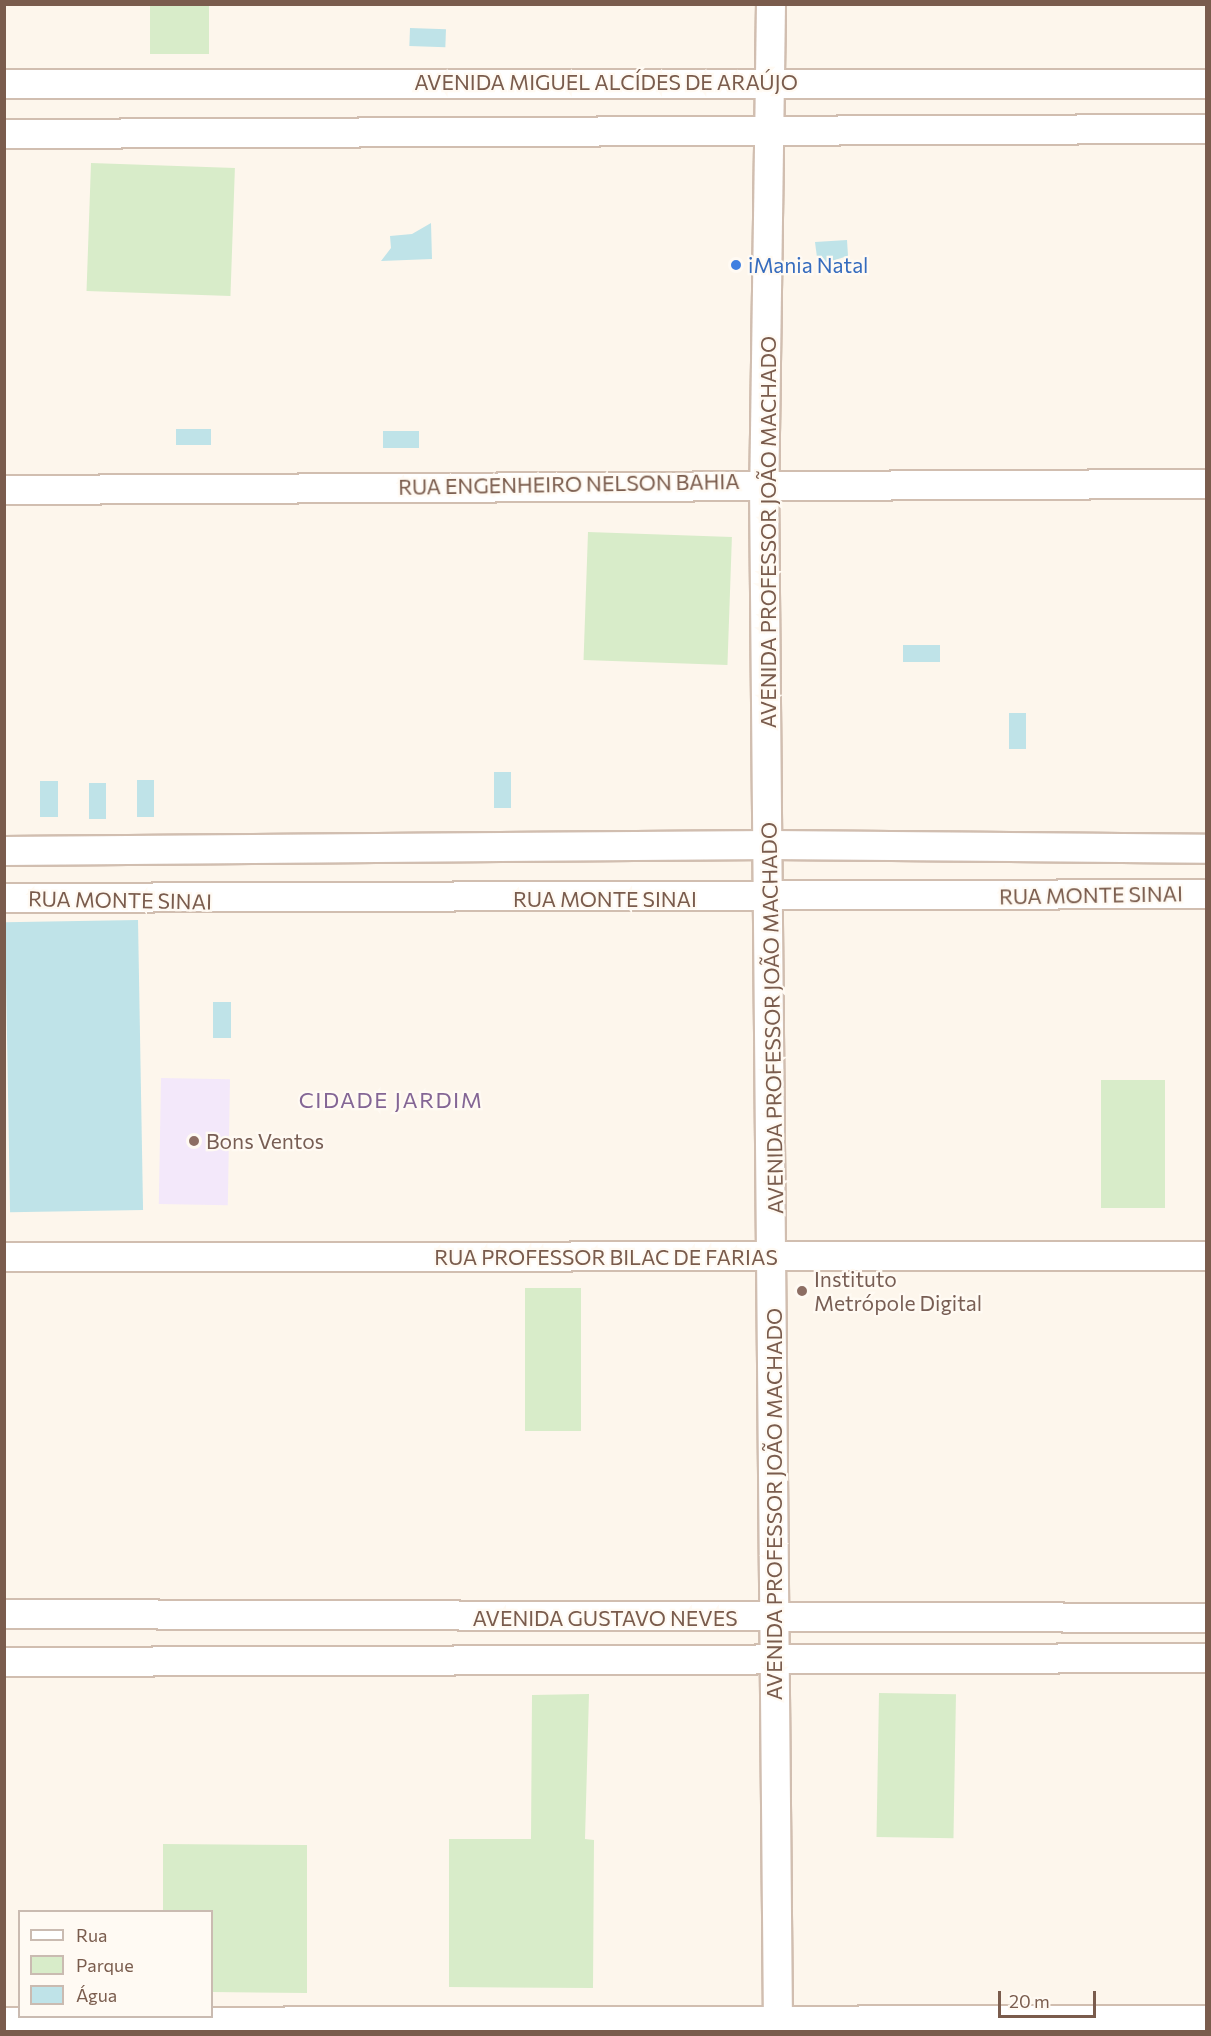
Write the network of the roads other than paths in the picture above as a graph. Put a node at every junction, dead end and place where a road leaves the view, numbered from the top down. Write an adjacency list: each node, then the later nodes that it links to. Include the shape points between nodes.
1 (771, 4): 2 (street, AVENIDA PROFESSOR JOÃO MACHADO)
2 (771, 81): 3 (street, AVENIDA MIGUEL ALCÍDES DE ARAÚJO); 4 (street, AVENIDA MIGUEL ALCÍDES DE ARAÚJO); 6 (street, AVENIDA PROFESSOR JOÃO MACHADO)
3 (4, 84)
4 (1206, 84)
5 (1206, 129): 6 (street)
6 (772, 130): 7 (street); 8 (street, AVENIDA PROFESSOR JOÃO MACHADO)
7 (4, 134)
8 (764, 482): 9 (street, RUA ENGENHEIRO NELSON BAHIA); 10 (street, RUA ENGENHEIRO NELSON BAHIA); 11 (street, AVENIDA PROFESSOR JOÃO MACHADO)
9 (1206, 484)
10 (4, 490)
11 (771, 845): 12 (street); 13 (street); 16 (street, AVENIDA PROFESSOR JOÃO MACHADO)
12 (1206, 849)
13 (4, 851)
14 (1206, 894): 16 (street, RUA MONTE SINAI)
15 (4, 898): 16 (street, RUA MONTE SINAI)
16 (772, 898): 19 (street, AVENIDA PROFESSOR JOÃO MACHADO)
17 (1206, 1256): 19 (street, RUA PROFESSOR BILAC DE FARIAS)
18 (4, 1257): 19 (street, RUA PROFESSOR BILAC DE FARIAS)
19 (774, 1258): 22 (street, AVENIDA PROFESSOR JOÃO MACHADO)
20 (4, 1614): 22 (street, AVENIDA GUSTAVO NEVES)
21 (1206, 1618): 22 (street, AVENIDA GUSTAVO NEVES)
22 (774, 1619): 23 (street, AVENIDA PROFESSOR JOÃO MACHADO)
23 (774, 1657): 24 (street, AVENIDA GUSTAVO NEVES); 25 (street, AVENIDA GUSTAVO NEVES); 28 (street, AVENIDA PROFESSOR JOÃO MACHADO)
24 (1206, 1658)
25 (4, 1662)
26 (1206, 2020): 28 (street)
27 (4, 2022): 28 (street)
28 (778, 2027)

